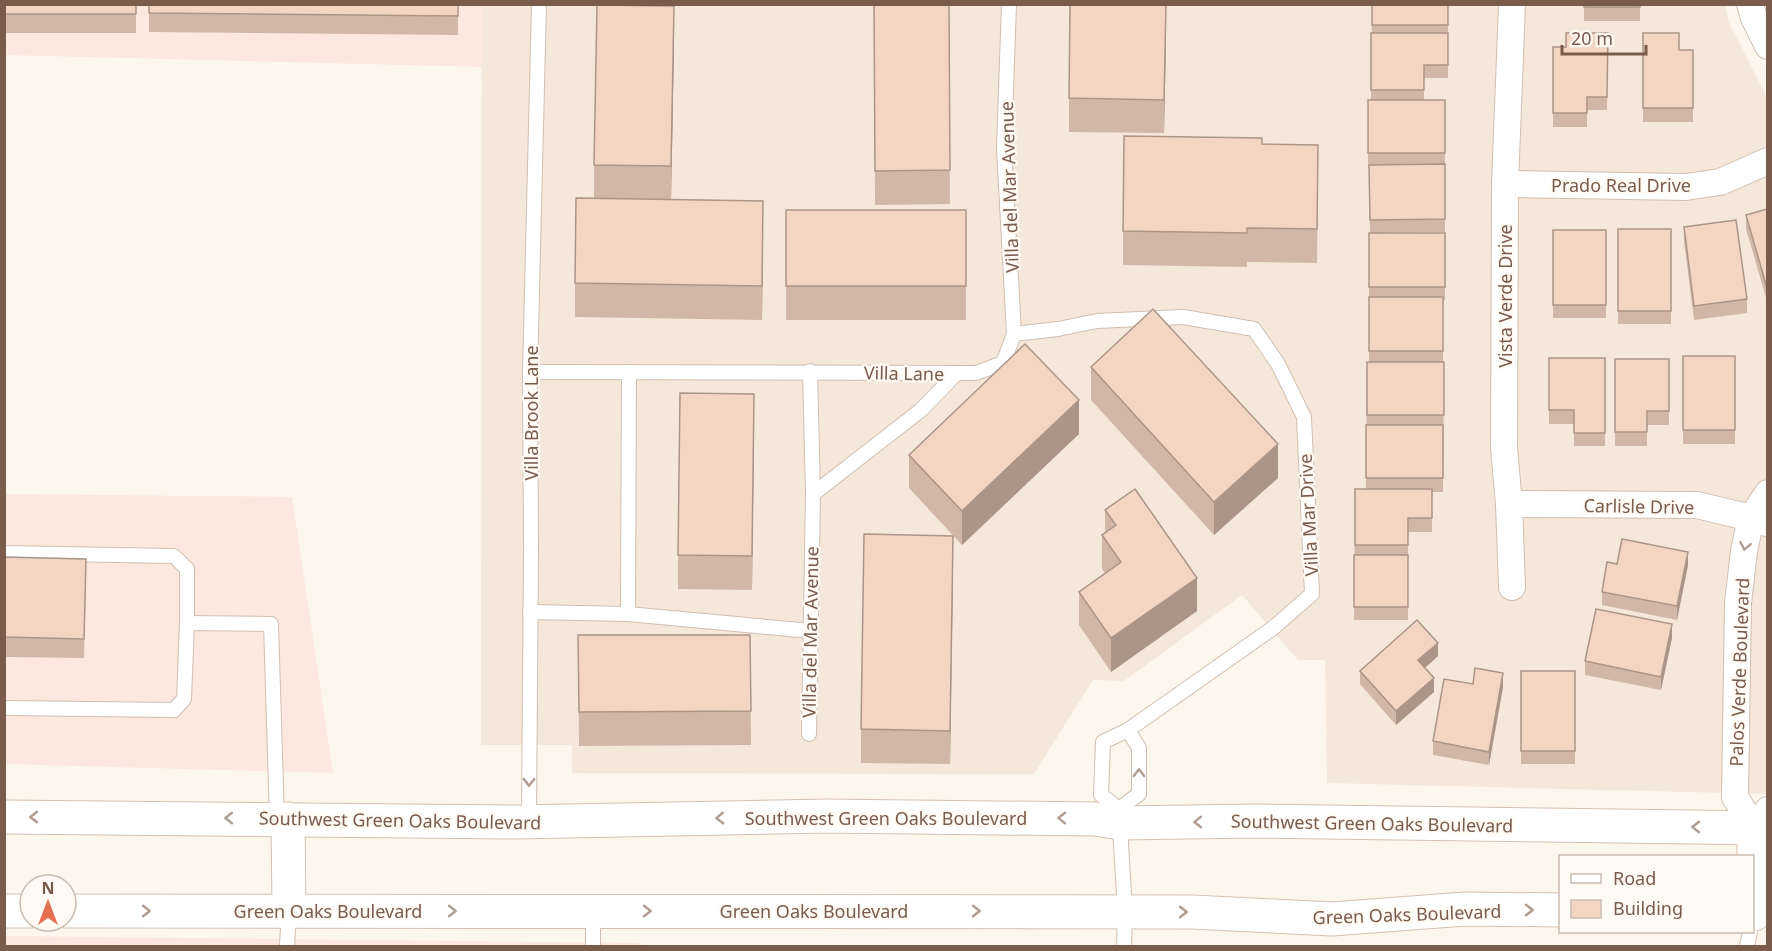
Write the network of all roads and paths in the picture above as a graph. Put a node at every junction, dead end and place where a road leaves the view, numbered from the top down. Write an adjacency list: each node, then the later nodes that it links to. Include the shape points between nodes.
1 (539, 4): 10 (lane, Villa Brook Lane)
2 (1009, 4): 8 (lane, Villa del Mar Avenue, via 1004,148)
3 (1512, 4): 7 (street, Vista Verde Drive)
4 (1750, 4): 5 (street)
5 (1767, 46)
6 (1767, 160): 7 (street, Prado Real Drive, via 1720,182 1686,187)
7 (1505, 184): 15 (street, Vista Verde Drive, via 1504,448)
8 (1014, 334): 12 (lane, Villa Lane, via 1003,363 976,373); 24 (lane, Villa Mar Drive, via 1097,321 1183,317 1254,329 1278,364 1304,417 1312,594 1273,628)
9 (810, 371): 11 (lane, Villa Lane); 12 (lane, Villa Lane); 14 (lane, Villa del Mar Avenue)
10 (530, 372): 11 (lane, Villa Lane); 19 (lane, Villa Brook Lane)
11 (629, 372): 20 (lane)
12 (956, 374): 14 (lane, via 921,410)
13 (1767, 493): 16 (street, Palos Verde Boulevard)
14 (813, 494): 22 (lane, Villa del Mar Avenue)
15 (1509, 504): 16 (street, Carlisle Drive, via 1696,505); 18 (street, Vista Verde Drive)
16 (1759, 521): 30 (street, Palos Verde Boulevard, one-way to 30, via 1744,551 1738,603 1735,797)
17 (4, 553): 21 (lane, via 174,556 187,569)
18 (1512, 587)
19 (531, 612): 20 (lane); 29 (lane, Villa Brook Lane, one-way to 29)
20 (628, 614): 22 (lane)
21 (187, 623): 23 (lane, via 184,699 174,710); 28 (lane, via 271,624)
22 (811, 631): 25 (lane, Villa del Mar Avenue)
23 (4, 708)
24 (1128, 730): 26 (lane, one-way to 24, via 1139,794 1139,748); 26 (lane, Villa Mar Drive, via 1103,742 1101,795)
25 (809, 734)
26 (1120, 816): 29 (main road, Southwest Green Oaks Boulevard, one-way to 29); 30 (main road, Southwest Green Oaks Boulevard, one-way to 26, via 1256,821); 35 (lane)
27 (4, 817): 28 (main road, Southwest Green Oaks Boulevard, one-way to 27)
28 (282, 819): 29 (main road, Southwest Green Oaks Boulevard); 31 (main road)
29 (528, 822)
30 (1763, 822): 36 (main road)
31 (289, 910): 33 (main road, Green Oaks Boulevard, one-way to 31); 34 (main road, Green Oaks Boulevard, one-way to 34); 37 (lane)
32 (1559, 910): 35 (main road, Green Oaks Boulevard, one-way to 32, via 1332,920 1465,909)
33 (78, 911)
34 (593, 912): 35 (main road, Green Oaks Boulevard, one-way to 35); 38 (lane)
35 (1125, 912): 39 (lane)
36 (1755, 919)
37 (287, 946)
38 (593, 946)
39 (1124, 946)

